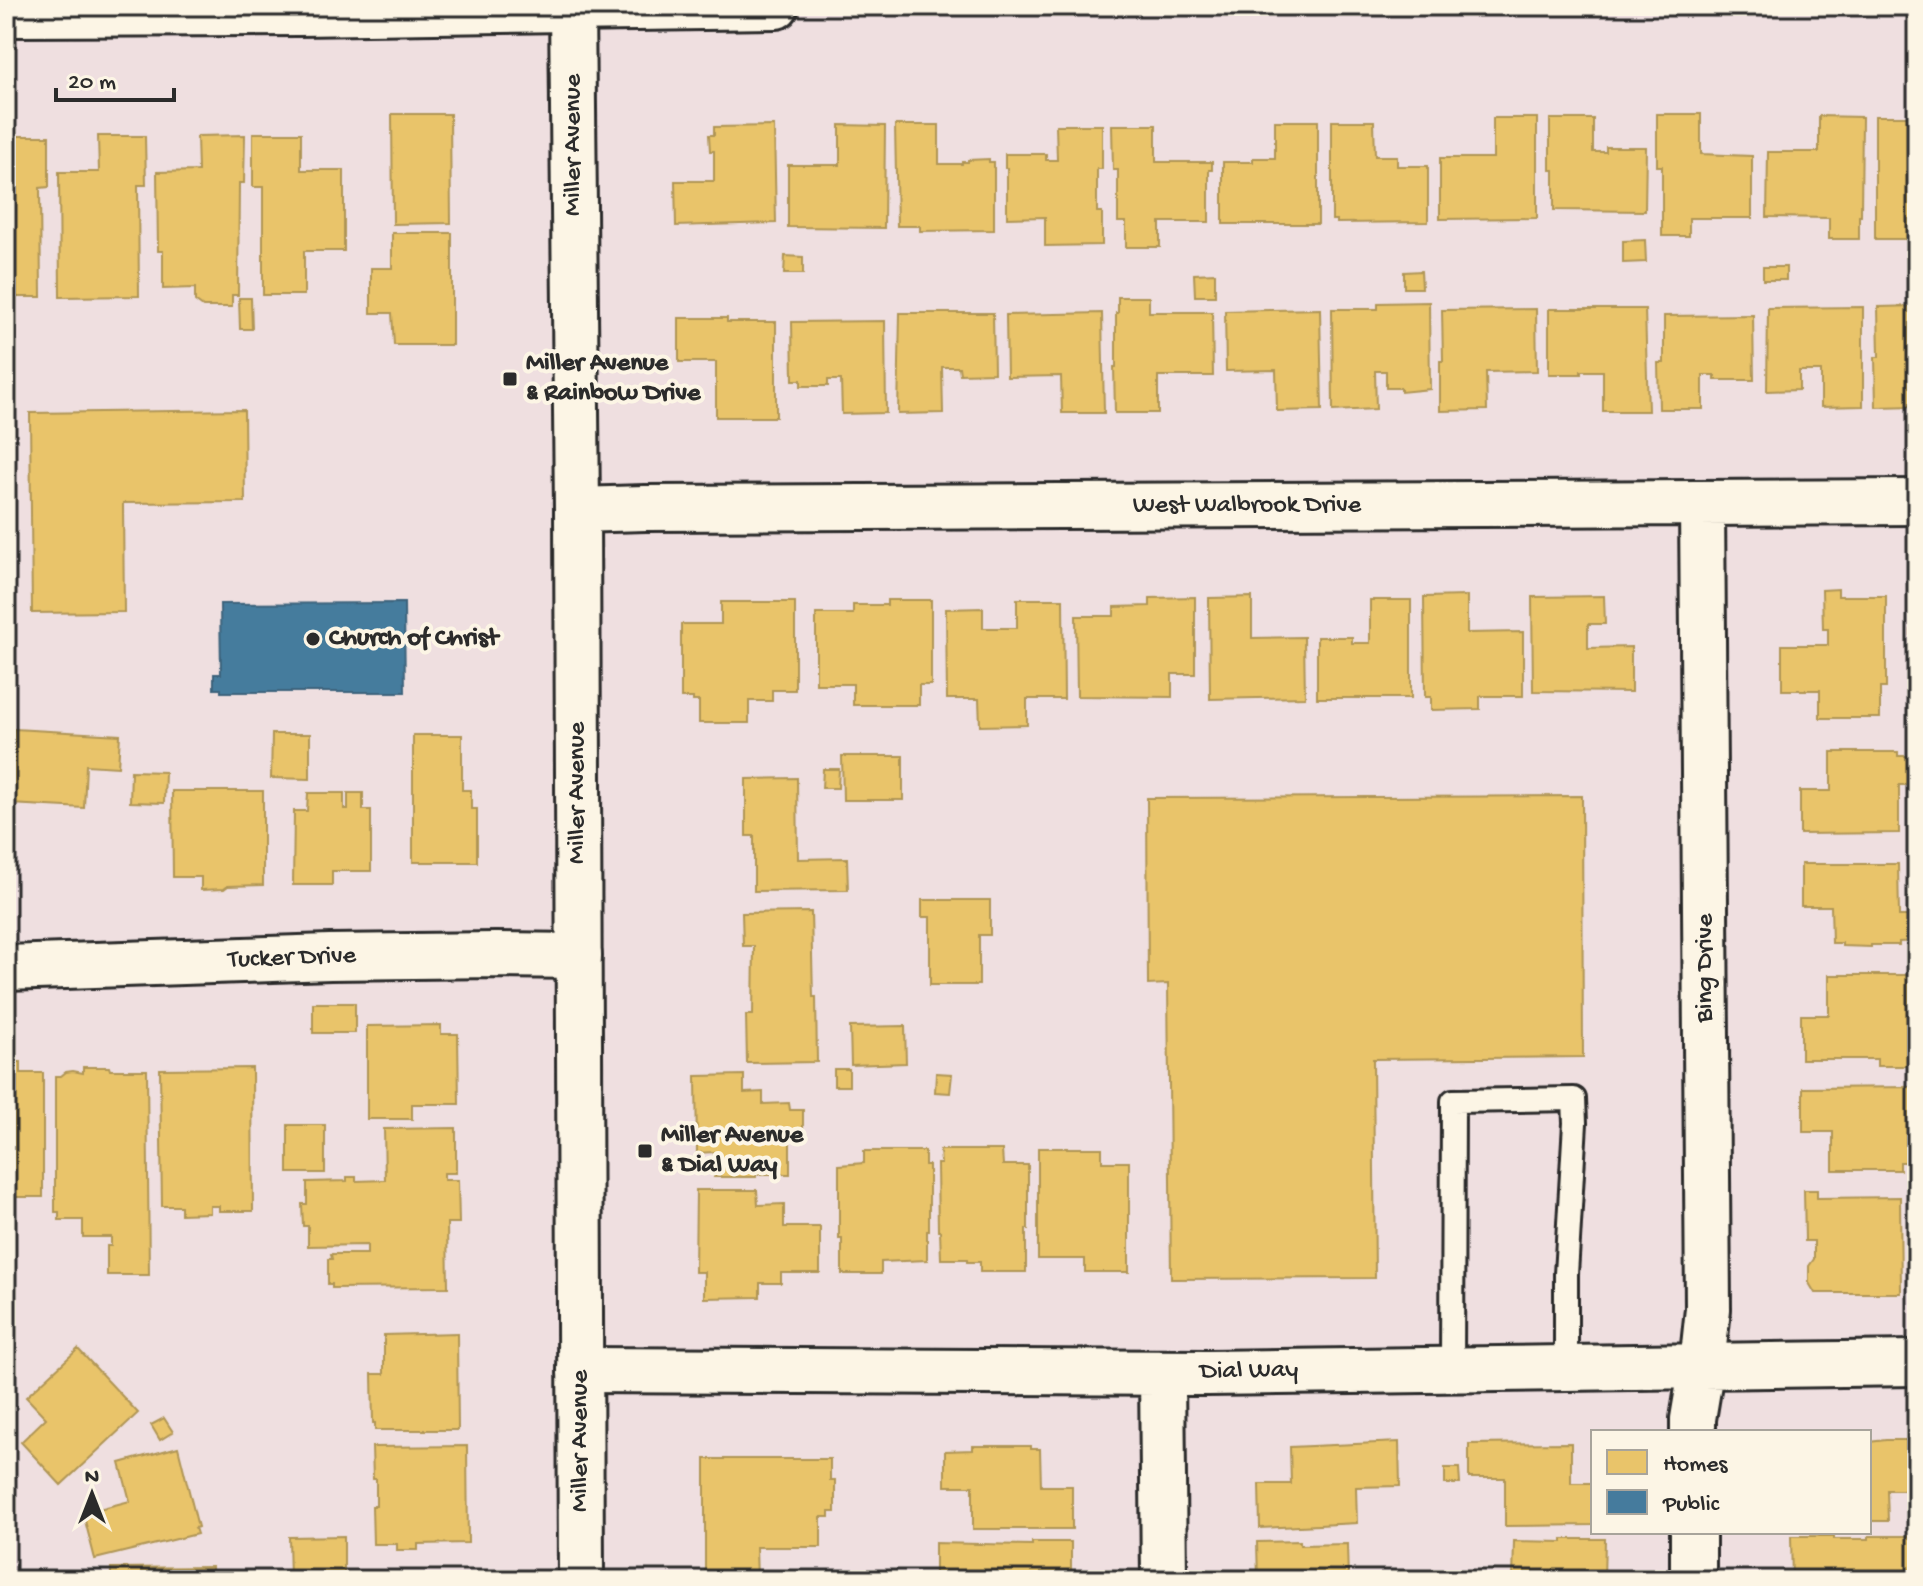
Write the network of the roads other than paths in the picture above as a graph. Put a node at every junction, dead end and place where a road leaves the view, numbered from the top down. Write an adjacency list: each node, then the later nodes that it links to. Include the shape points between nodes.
1 (776, 6): 2 (street)
2 (572, 7): 3 (street); 6 (street, Miller Avenue)
3 (6, 14)
4 (1917, 502): 5 (street, West Walbrook Drive)
5 (1702, 504): 6 (street, West Walbrook Drive); 10 (street, Bing Drive, via 1708,1309)
6 (577, 510): 7 (street, Miller Avenue)
7 (579, 956): 8 (street, Tucker Drive, via 330,957); 13 (street, Miller Avenue)
8 (6, 968)
9 (1917, 1363): 10 (street, Dial Way)
10 (1702, 1365): 11 (street, Dial Way); 15 (street, Bing Drive)
11 (1566, 1368): 12 (street, Dial Way); 12 (lane, via 1574,1099 1453,1101)
12 (1452, 1369): 14 (street, Dial Way)
13 (580, 1370): 14 (street, Dial Way); 17 (street, Miller Avenue)
14 (1162, 1373): 18 (street)
15 (1693, 1430)
16 (1693, 1534): 19 (street)
17 (581, 1580)
18 (1164, 1580)
19 (1693, 1580)

